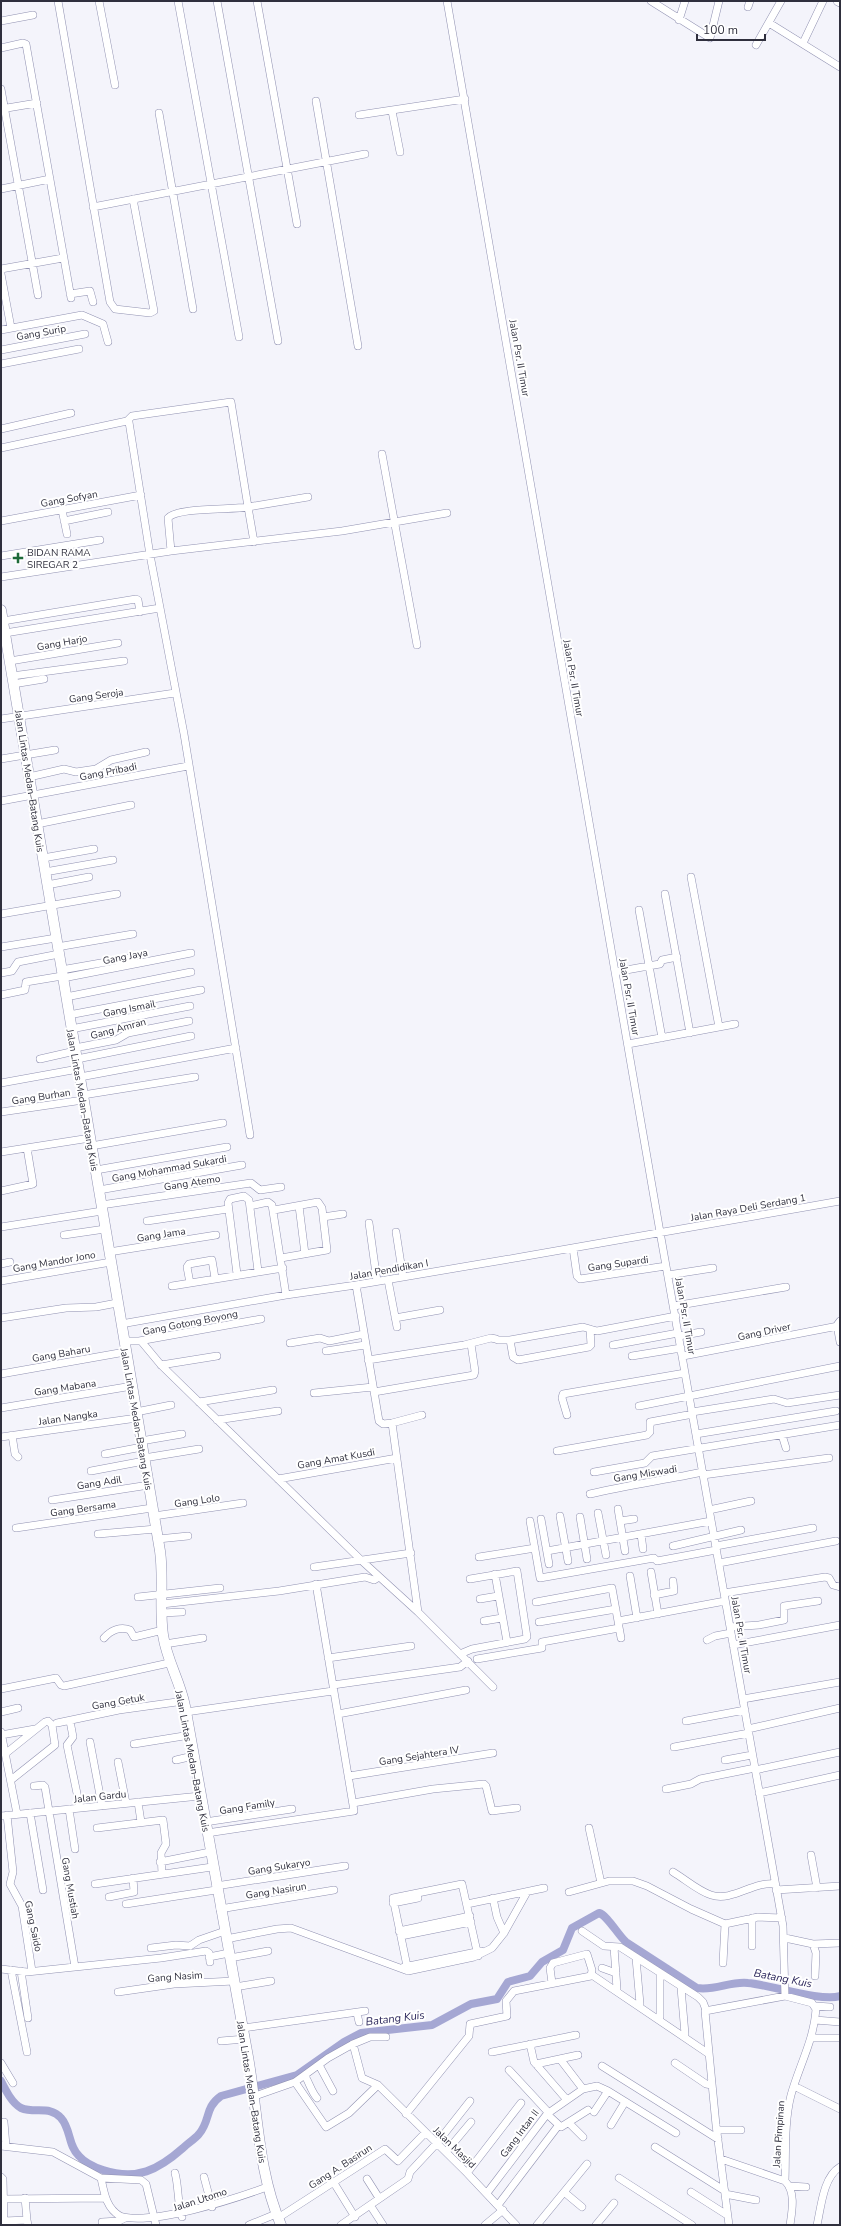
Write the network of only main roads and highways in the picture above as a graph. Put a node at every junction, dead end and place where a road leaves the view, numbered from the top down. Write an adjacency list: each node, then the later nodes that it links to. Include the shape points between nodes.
1 (1, 610): 2 (highway, Jalan Lintas Medan–Batang Kuis)
2 (3, 627): 3 (highway, Jalan Lintas Medan–Batang Kuis, via 117,1303 129,1336 125,1352 162,1567 165,1644 169,1663 184,1700 212,1867 254,2089 267,2187)
3 (278, 2219)

